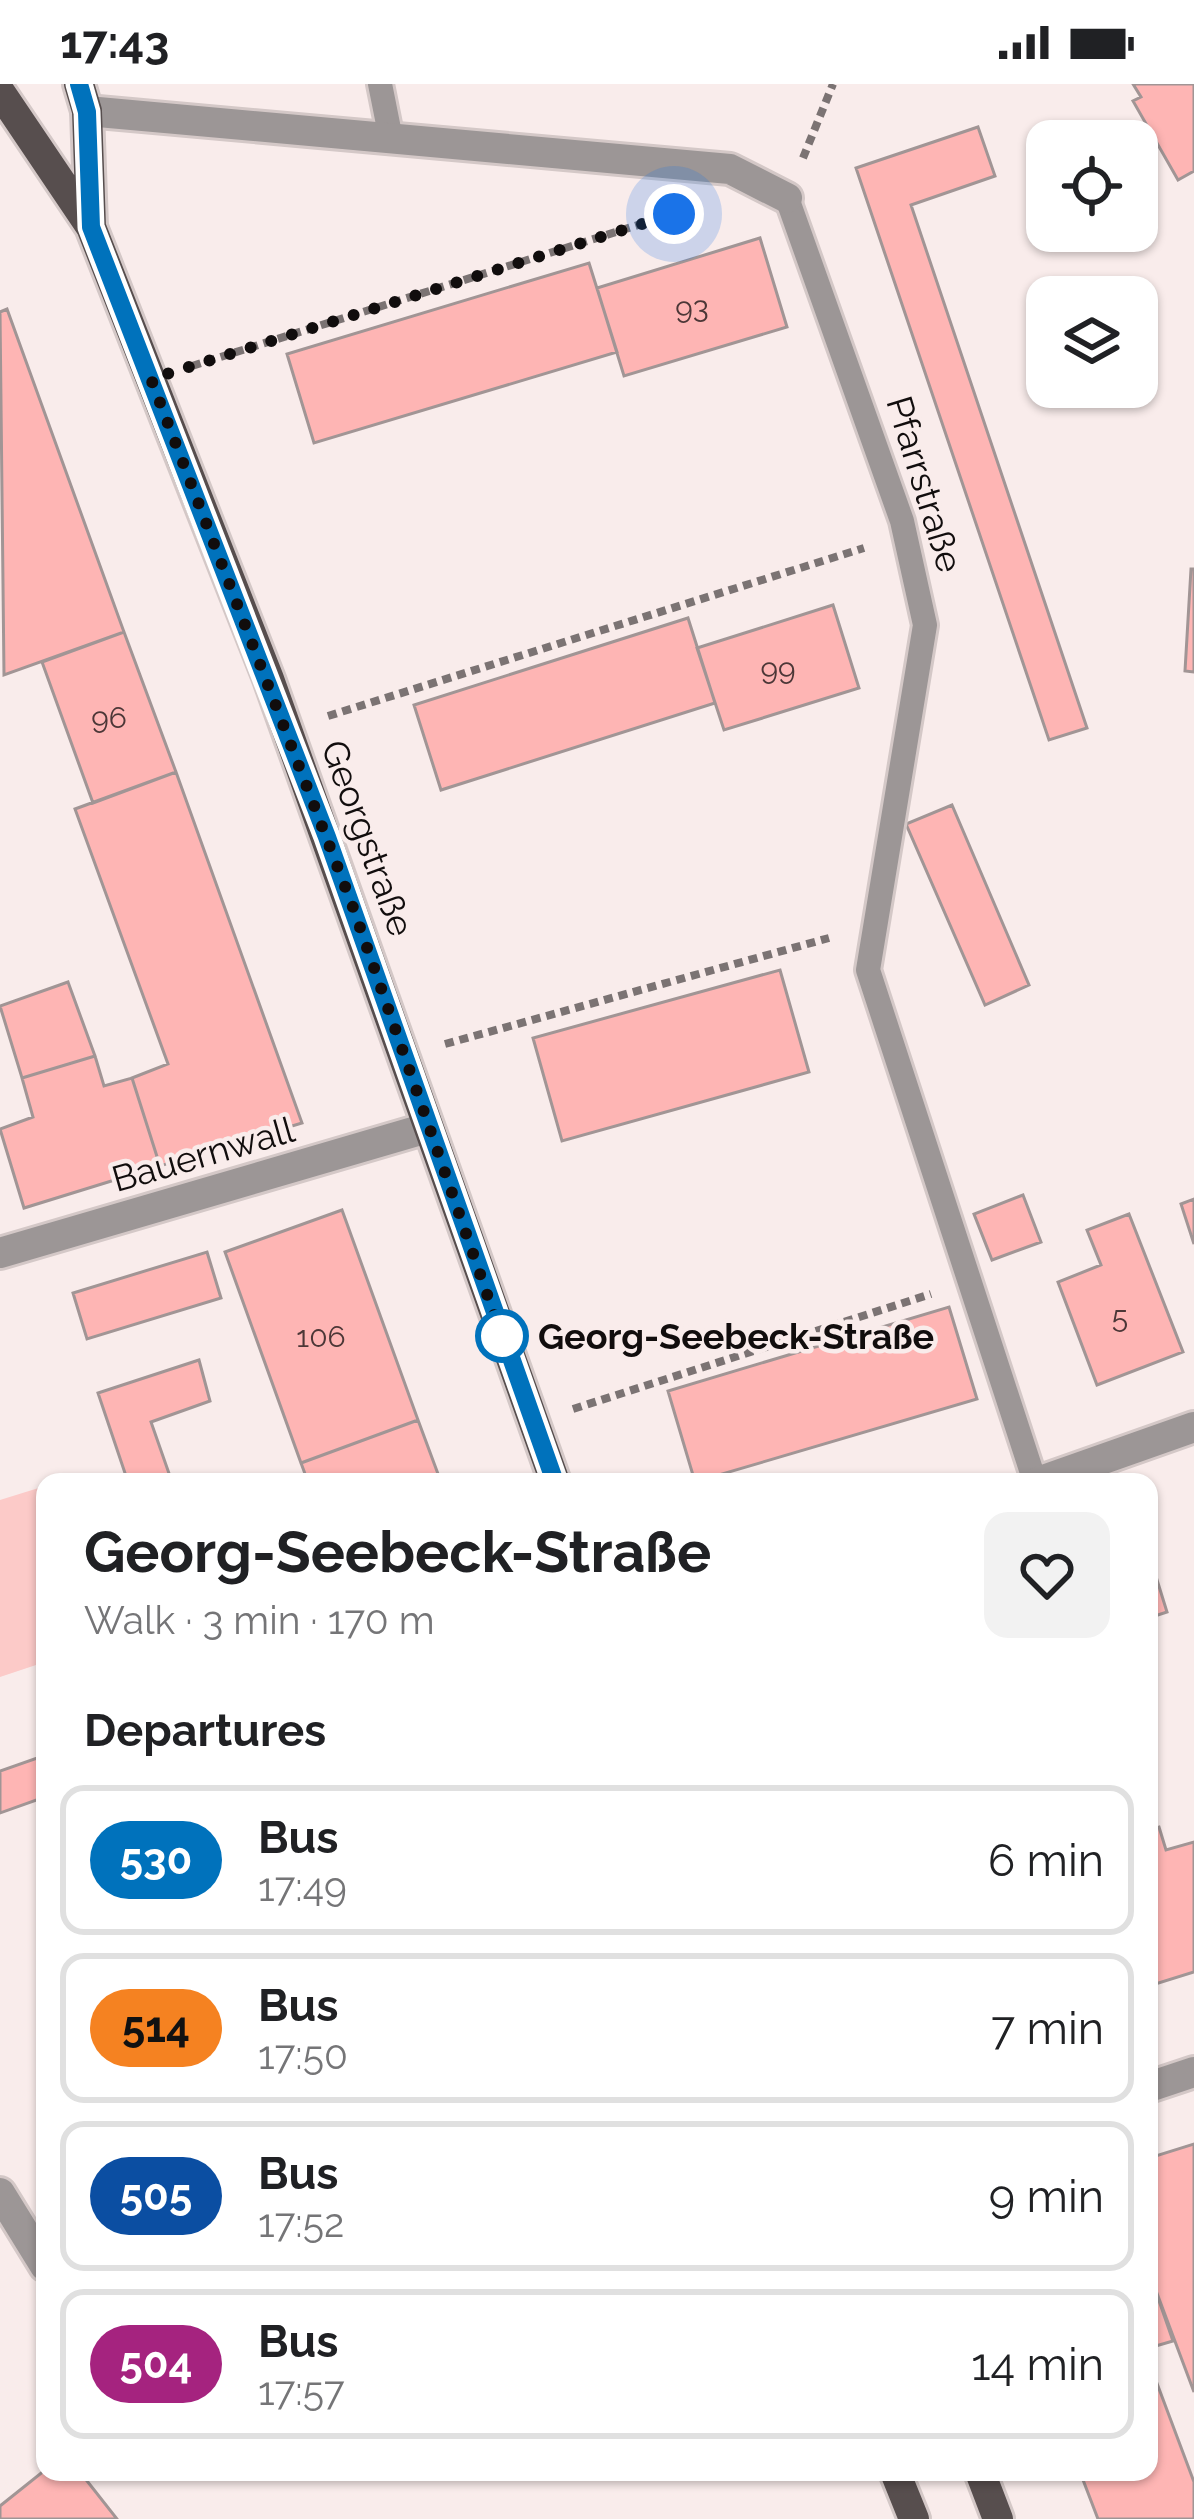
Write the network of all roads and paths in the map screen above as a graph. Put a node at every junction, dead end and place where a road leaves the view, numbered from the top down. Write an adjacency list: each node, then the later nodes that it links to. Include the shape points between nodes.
1 (380, 84): 5 (lane)
2 (833, 84): 6 (path)
3 (0, 92): 7 (main road, Georgstraße)
4 (83, 98): 5 (street); 7 (main road, Georgstraße)
5 (391, 139): 6 (street, via 730,169)
6 (774, 192): 8 (path); 9 (lane, Pfarrstraße)
7 (91, 227): 8 (main road, Georgstraße)
8 (151, 379): 10 (main road, Georgstraße)
9 (905, 536): 10 (path); 11 (lane, Pfarrstraße, via 925,625)
10 (287, 729): 12 (main road, Georgstraße)
11 (875, 925): 12 (path); 15 (lane, Pfarrstraße, via 868,970)
12 (403, 1056): 13 (main road, Georgstraße)
13 (428, 1128): 14 (street, Bauernwall); 16 (main road, Georgstraße)
14 (0, 1253)
15 (970, 1282): 16 (path); 19 (lane, Pfarrstraße)
16 (532, 1422): 18 (main road, Georgstraße)
17 (1194, 1427): 20 (street)
18 (552, 1473)
19 (1034, 1473)
20 (1063, 1473)
21 (1194, 2072): 22 (street)
22 (1158, 2083)
23 (0, 2193): 24 (street)
24 (36, 2251)
25 (899, 2481): 27 (main road)
26 (983, 2481): 28 (main road)
27 (914, 2519)
28 (998, 2519)

